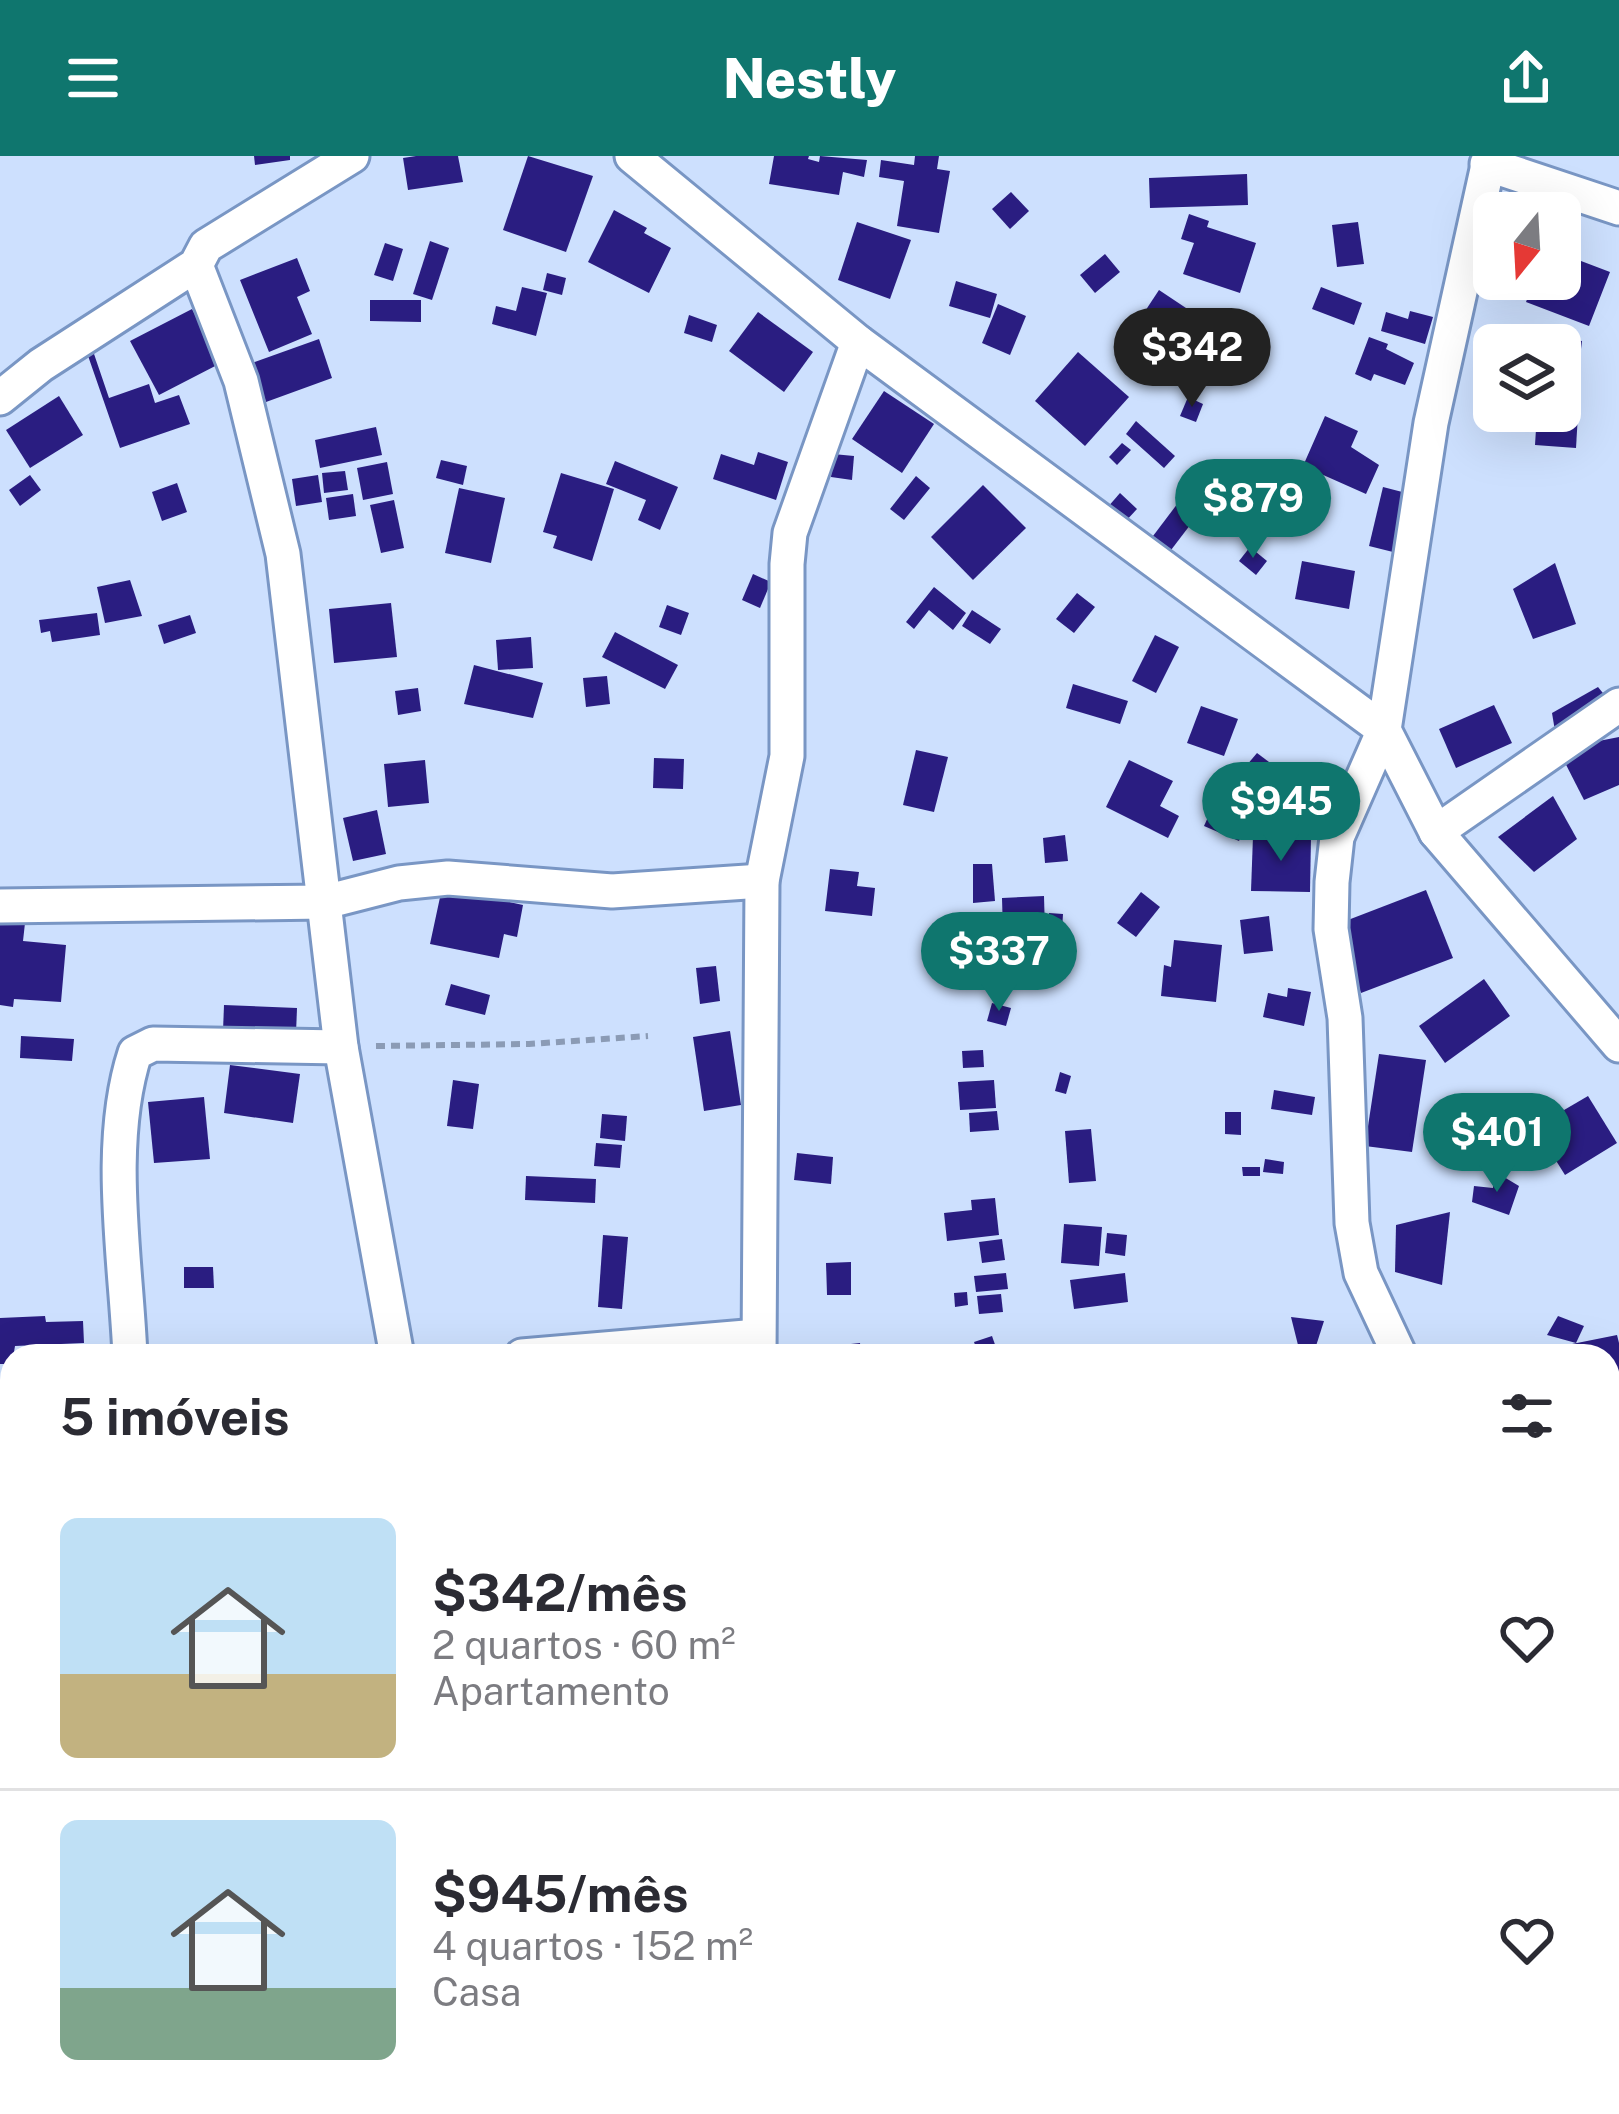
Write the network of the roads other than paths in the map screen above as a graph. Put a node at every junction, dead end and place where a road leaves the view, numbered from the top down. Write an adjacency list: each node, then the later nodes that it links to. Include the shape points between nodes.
1 (352, 156): 5 (street, via 206,246)
2 (632, 156): 6 (street)
3 (1488, 160): 4 (street); 9 (street, via 1431,423)
4 (1619, 208)
5 (196, 265): 7 (street); 12 (street, via 241,381 283,554)
6 (858, 342): 9 (street); 11 (street, via 790,533 787,755)
7 (0, 398)
8 (1619, 705): 10 (street)
9 (1384, 730): 10 (street); 19 (street, via 1337,837 1331,929 1346,1018 1352,1223 1360,1273)
10 (1436, 832): 14 (street)
11 (762, 881): 12 (street, via 612,891 448,878); 18 (street)
12 (325, 902): 13 (street); 15 (street)
13 (0, 906)
14 (1619, 1045)
15 (341, 1047): 16 (street, via 153,1044 135,1053 119,1132); 17 (street)
16 (129, 1344)
17 (396, 1344)
18 (758, 1344)
19 (1394, 1344)

